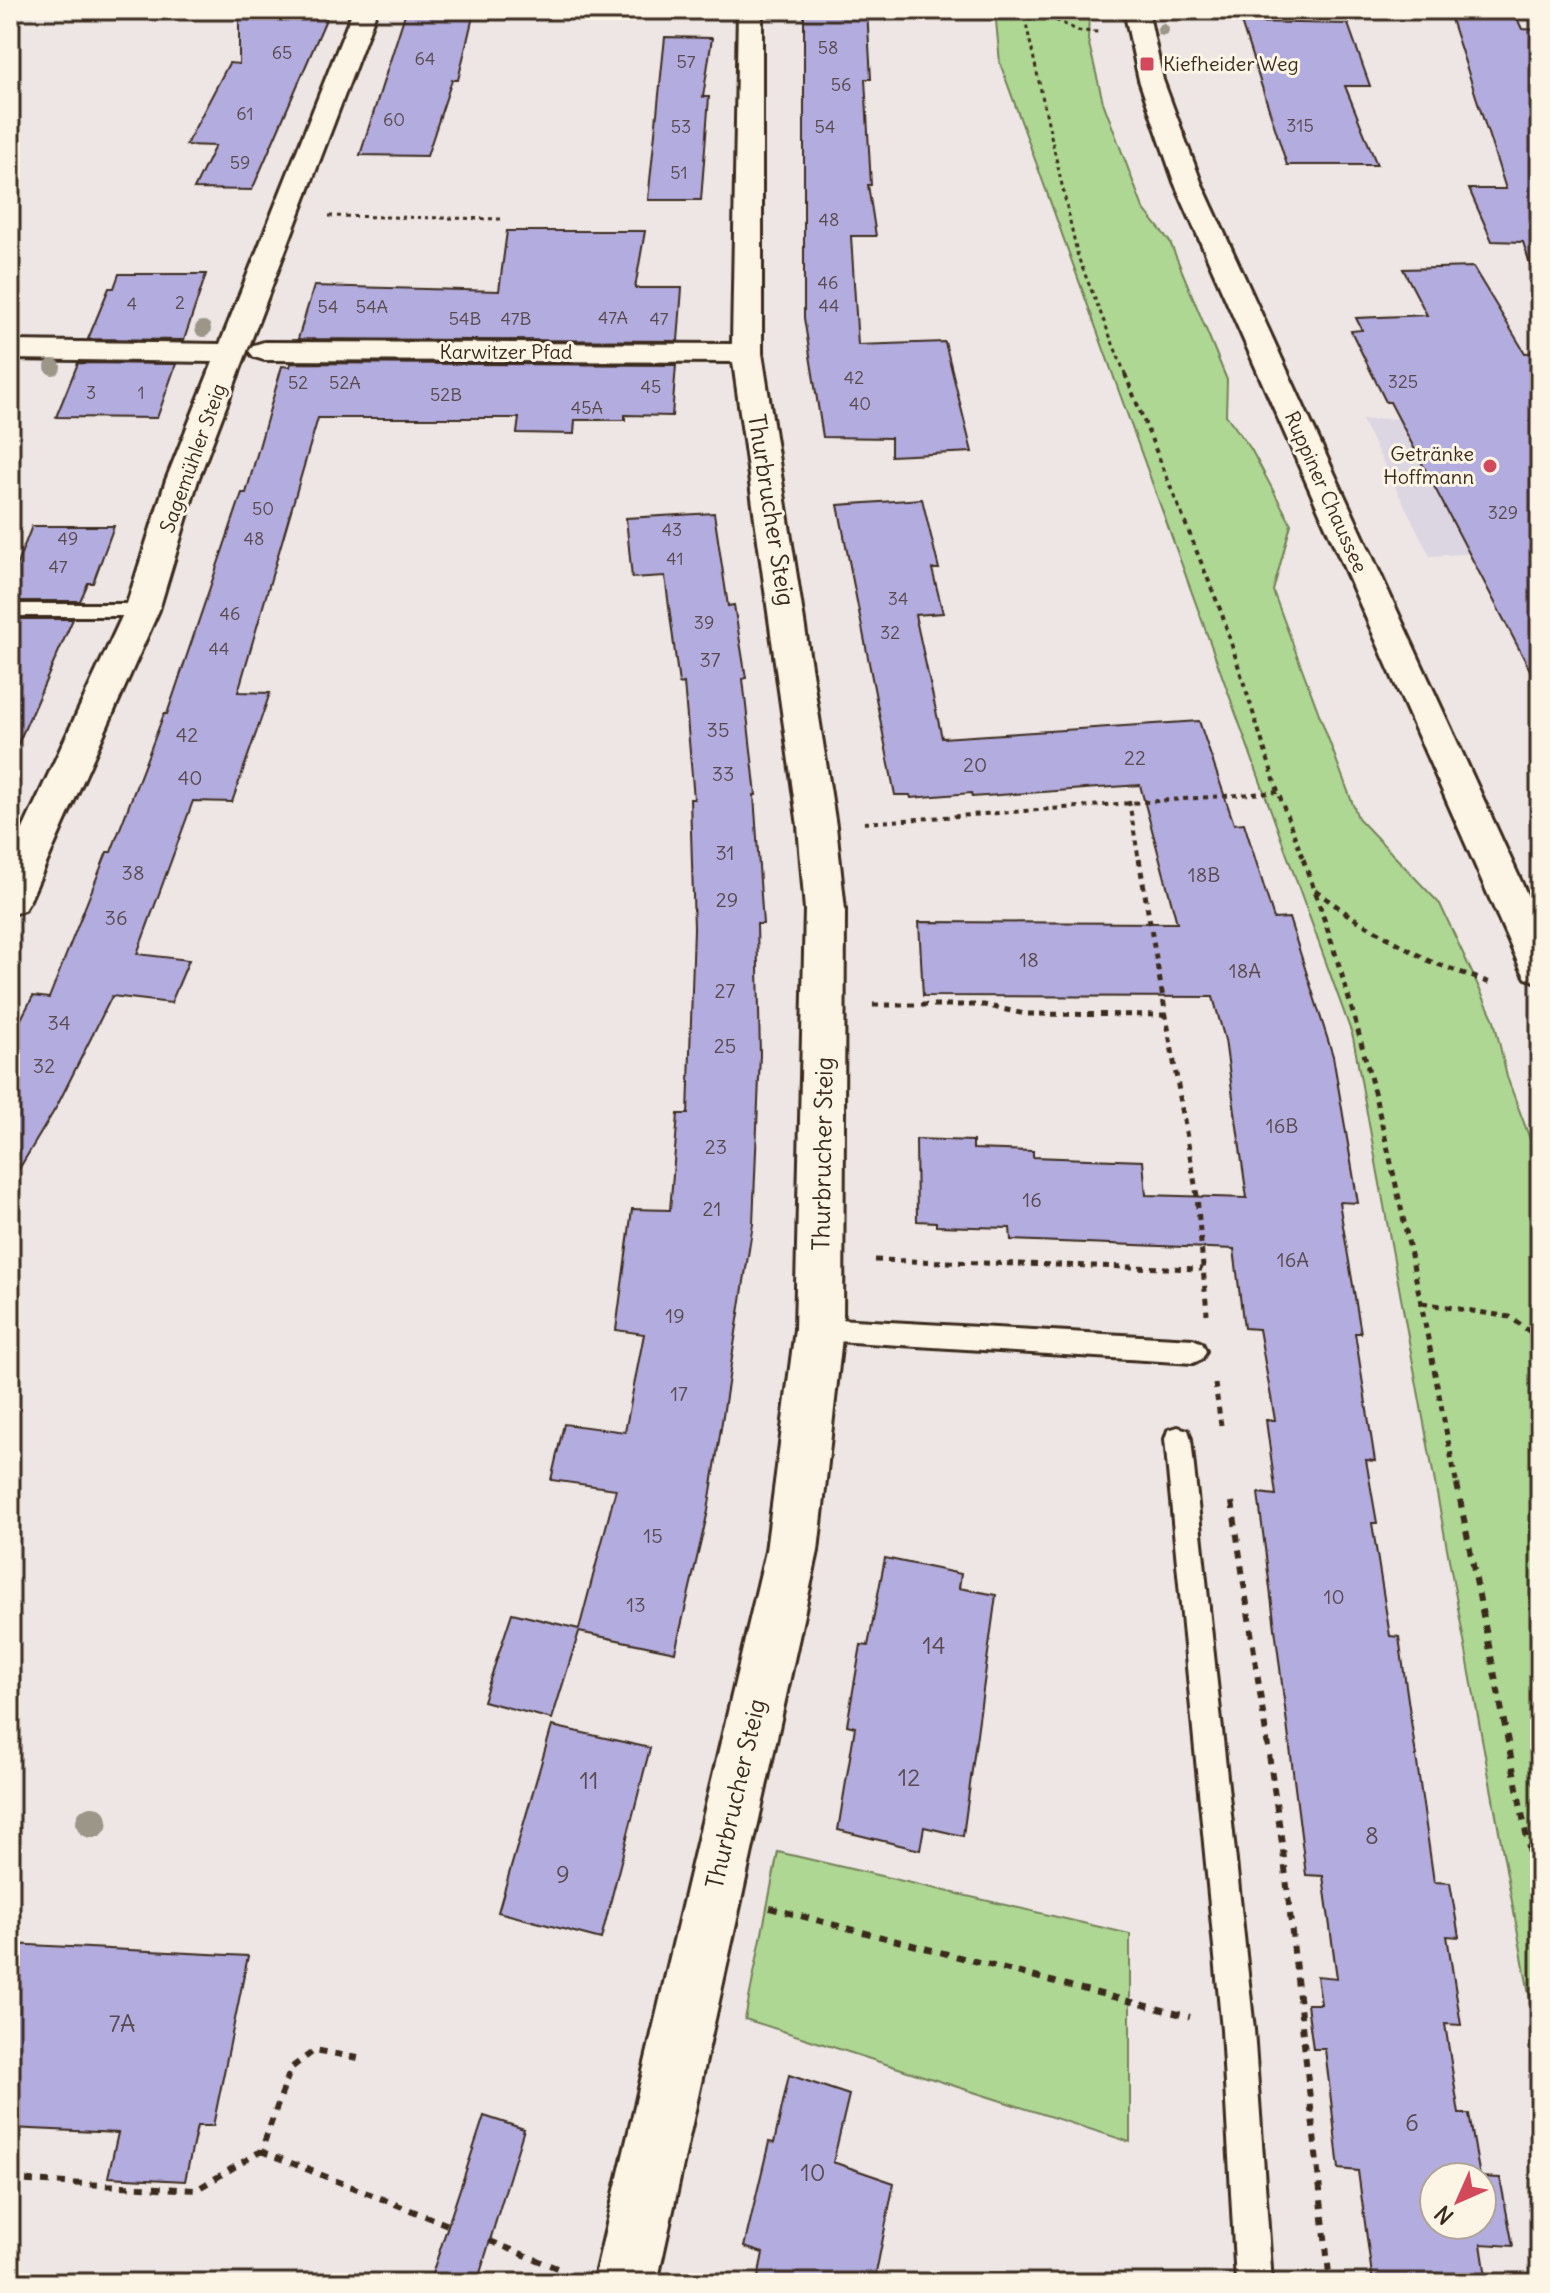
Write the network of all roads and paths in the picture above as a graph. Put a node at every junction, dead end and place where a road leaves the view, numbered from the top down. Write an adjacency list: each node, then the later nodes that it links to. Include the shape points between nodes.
1 (365, 10): 6 (street, Sagemühler Steig)
2 (750, 10): 11 (street, Thurbrucher Steig)
3 (1023, 10): 14 (path, via 1078,257 1222,614)
4 (1034, 10): 5 (path, via 1079,31)
5 (1137, 22): 19 (street, Ruppiner Chaussee, via 1186,178)
6 (288, 215): 7 (path); 10 (street, Sagemühler Steig)
7 (504, 219)
8 (10, 350): 10 (street)
9 (264, 351): 10 (lane); 11 (street, Karwitzer Pfad)
10 (231, 353): 13 (street, Sagemühler Steig, via 182,480)
11 (747, 353): 16 (street, Thurbrucher Steig)
12 (10, 610): 13 (lane)
13 (142, 610): 18 (street, Sagemühler Steig)
14 (1278, 792): 15 (path); 17 (path)
15 (1129, 801): 16 (path); 22 (path)
16 (817, 826): 21 (street, Thurbrucher Steig)
17 (1314, 889): 20 (path, via 1429,961); 25 (path, via 1363,1042)
18 (10, 900)
19 (1540, 967)
20 (1496, 985)
21 (826, 1005): 22 (path, via 984,1005 1025,1014); 23 (street, Thurbrucher Steig)
22 (1167, 1015): 24 (path, via 1197,1196)
23 (820, 1259): 24 (path); 26 (street, Thurbrucher Steig)
24 (1202, 1269): 28 (path)
25 (1421, 1303): 27 (path, via 1510,1317); 33 (path)
26 (819, 1329): 28 (lane); 32 (street, Thurbrucher Steig, via 792,1551)
27 (1540, 1339)
28 (1202, 1351): 29 (path)
29 (1222, 1429)
30 (1178, 1439): 34 (lane)
31 (1231, 1491): 43 (path, via 1283,1850)
32 (713, 1893): 34 (path); 41 (street, Thurbrucher Steig)
33 (1540, 1904)
34 (1238, 2030): 42 (lane)
35 (363, 2059): 36 (path, via 315,2050 291,2068)
36 (261, 2151): 37 (path, via 196,2190); 38 (path)
37 (10, 2180)
38 (448, 2225)
39 (490, 2241): 40 (path)
40 (569, 2272)
41 (625, 2283)
42 (1254, 2283)
43 (1330, 2283)

